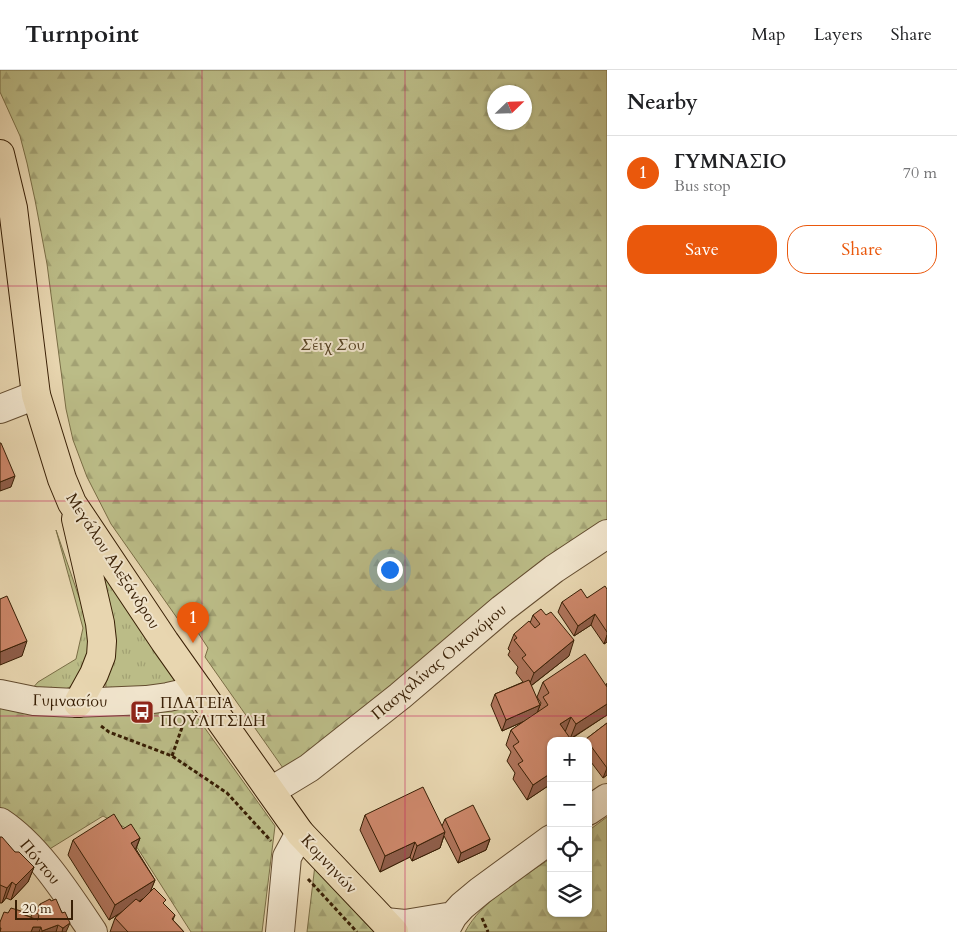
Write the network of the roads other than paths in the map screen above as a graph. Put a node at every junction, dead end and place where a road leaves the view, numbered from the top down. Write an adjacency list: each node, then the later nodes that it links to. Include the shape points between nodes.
1 (0, 154): 2 (main road, Μεγάλου Αλεξάνδρου, via 13,208)
2 (36, 395): 3 (street); 4 (main road, Μεγάλου Αλεξάνδρου)
3 (0, 409)
4 (72, 502): 6 (main road, Μεγάλου Αλεξάνδρου); 8 (main road, via 102,641 101,656 94,674)
5 (607, 534): 9 (street, Πασχαλίνας Οικονόμου, via 508,604 309,768)
6 (199, 690): 8 (street, Γυμνασίου, via 146,700); 9 (main road, Μεγάλου Αλεξάνδρου)
7 (0, 694): 8 (street, Γυμνασίου, via 34,701)
8 (76, 703)
9 (271, 791): 13 (main road, Κομνηνών)
10 (607, 798): 11 (street)
11 (592, 808)
12 (0, 822): 17 (street, Πόντου, via 41,860)
13 (300, 833): 16 (main road, Κομνηνών); 18 (street, via 287,857)
14 (547, 842): 15 (street, via 480,891)
15 (448, 924): 16 (street)
16 (389, 927)
17 (93, 932)
18 (280, 932)

